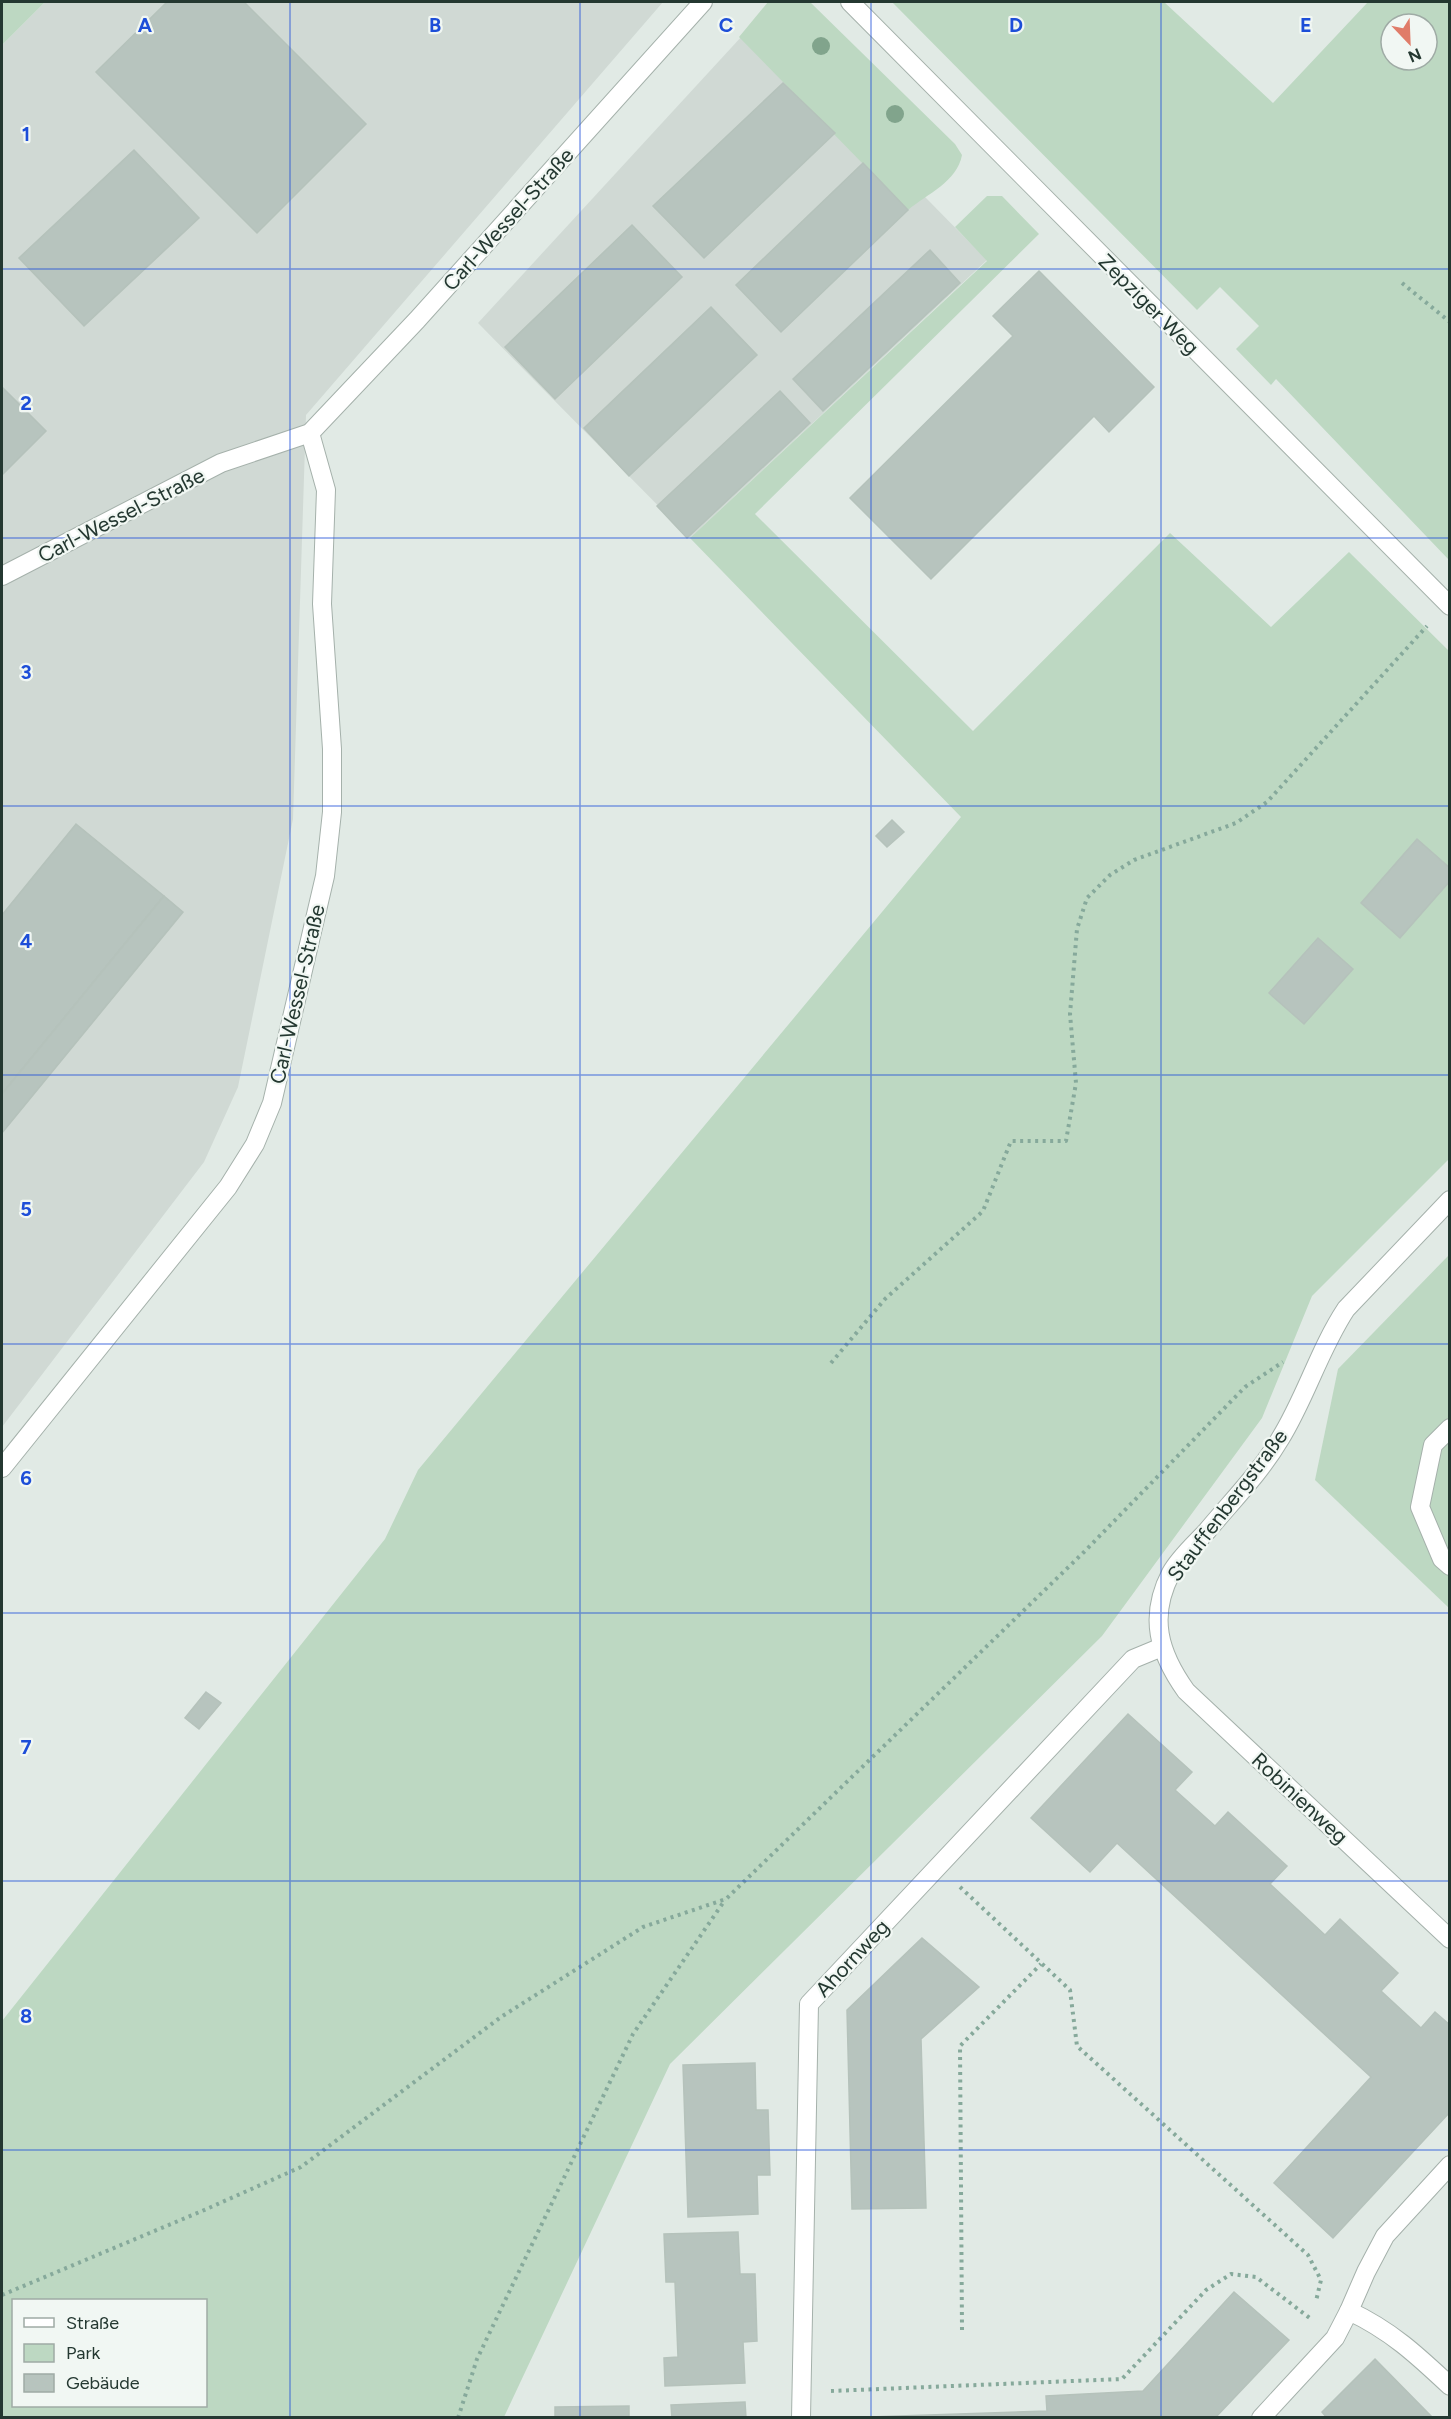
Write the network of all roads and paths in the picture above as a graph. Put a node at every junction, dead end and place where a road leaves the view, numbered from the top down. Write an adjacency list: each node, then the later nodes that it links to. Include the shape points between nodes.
1 (703, 2): 5 (street, Carl-Wessel-Straße)
2 (850, 2): 7 (street, Zepziger Weg)
3 (1402, 283): 4 (path)
4 (1449, 322)
5 (310, 433): 6 (street, Carl-Wessel-Straße, via 221,463); 12 (street, Carl-Wessel-Straße, via 326,490 322,604 332,749 332,812 325,876 272,1103 255,1144 228,1187)
6 (2, 576)
7 (1448, 605): 9 (path, via 1267,802 1236,823 1134,860 1110,875 1087,898 1077,929 1071,1014 1076,1083 1066,1141 1011,1141 983,1210 885,1299)
8 (1449, 1200): 10 (street, Stauffenbergstraße, via 1346,1309)
9 (831, 1363)
10 (1317, 1364): 14 (street, Stauffenbergstraße, via 1280,1439 1256,1474 1172,1572 1161,1600 1158,1623); 16 (path, via 1284,1361 1245,1387 1084,1552)
11 (1449, 1428): 13 (street, via 1433,1445 1420,1506 1442,1559)
12 (2, 1468)
13 (1449, 1566)
14 (1162, 1647): 15 (street, Ahornweg, via 1133,1659); 17 (street, Robinienweg, via 1171,1670 1186,1691)
15 (938, 1867): 18 (path); 24 (street, Ahornweg, via 809,2004)
16 (726, 1899): 20 (path, via 643,1927 501,2017 301,2167); 25 (path, via 633,2034 477,2359)
17 (1449, 1939)
18 (1041, 1964): 22 (path, via 960,2046); 24 (path, via 1070,1990 1077,2046 1308,2255 1321,2280 1312,2320 1256,2277 1231,2274 1206,2289 1122,2379)
19 (1449, 2166): 21 (street, via 1385,2236)
20 (2, 2295)
21 (1349, 2311): 23 (street, via 1407,2346); 27 (street, via 1335,2338)
22 (962, 2330)
23 (1449, 2385)
24 (801, 2392): 26 (street, Ahornweg)
25 (458, 2418)
26 (801, 2418)
27 (1261, 2418)

